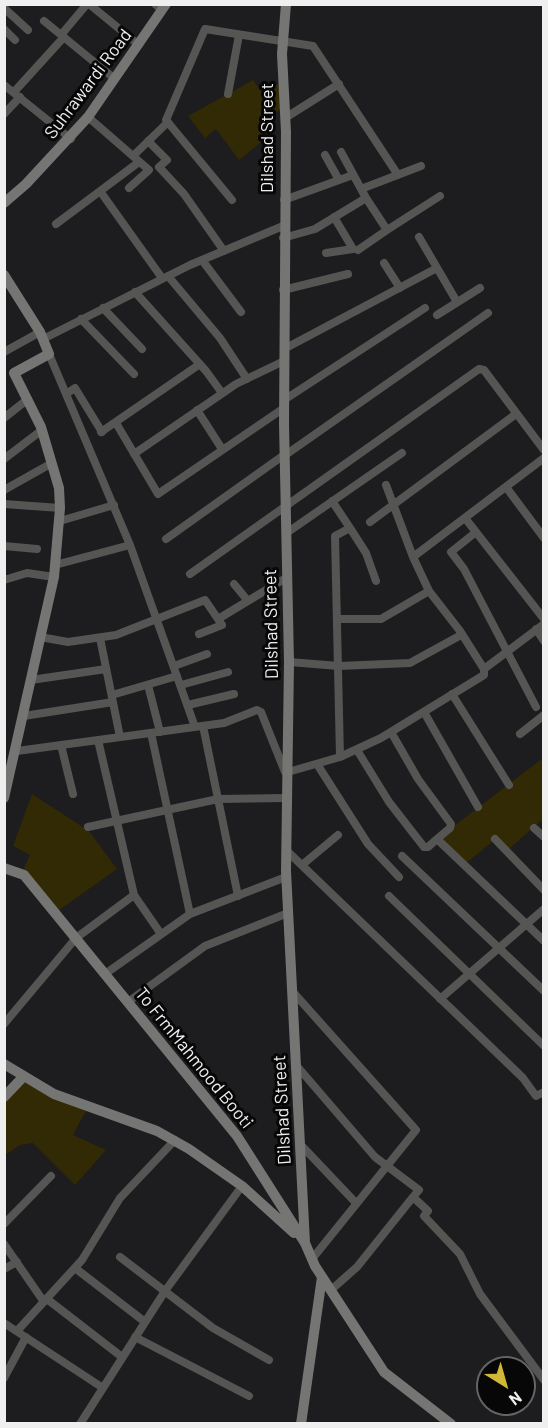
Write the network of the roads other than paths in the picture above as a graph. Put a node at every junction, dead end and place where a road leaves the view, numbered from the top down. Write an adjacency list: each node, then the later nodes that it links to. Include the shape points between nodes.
1 (88, 4): 9 (street); 12 (street)
2 (286, 4): 11 (street, Dilshad Street)
3 (161, 6): 12 (street, Suhrawardi Road)
4 (4, 8): 7 (street)
5 (44, 21): 9 (street)
6 (4, 29): 10 (street)
7 (28, 30)
8 (239, 35): 11 (street); 17 (street); 21 (street, via 205,29)
9 (63, 36): 13 (street); 16 (street)
10 (15, 40)
11 (283, 43): 14 (street, via 313,46); 20 (street, Dilshad Street)
12 (139, 45): 13 (street, Suhrawardi Road)
13 (115, 79): 19 (street, Suhrawardi Road)
14 (339, 84): 20 (street); 30 (street)
15 (4, 85): 16 (street)
16 (17, 94): 18 (street); 22 (street)
17 (228, 94)
18 (4, 114)
19 (88, 117): 22 (street, Suhrawardi Road); 26 (street)
20 (285, 118): 38 (street, Dilshad Street)
21 (168, 122): 23 (street); 37 (street)
22 (71, 139): 39 (street, Suhrawardi Road)
23 (148, 141): 26 (street); 47 (street, via 167,160 159,167 184,194)
24 (341, 152): 29 (street)
25 (324, 155): 31 (street)
26 (133, 156): 27 (street)
27 (140, 162): 32 (street, via 149,170); 34 (street)
28 (421, 166): 30 (street)
29 (353, 175): 31 (street); 33 (street)
30 (398, 175): 33 (street)
31 (339, 180): 38 (street)
32 (129, 188)
33 (361, 189): 36 (street)
34 (100, 191): 41 (street); 54 (street)
35 (440, 196): 43 (street)
36 (366, 198): 40 (street); 43 (street)
37 (232, 200)
38 (284, 200): 42 (street, Dilshad Street)
39 (4, 203)
40 (334, 217): 45 (street, via 315,229); 48 (street, via 353,249)
41 (56, 224)
42 (283, 226): 45 (street, Dilshad Street); 47 (street)
43 (387, 230): 46 (street)
44 (419, 237): 51 (street)
45 (283, 238): 57 (street, Dilshad Street)
46 (358, 250)
47 (224, 251): 49 (street)
48 (326, 253)
49 (202, 260): 54 (street); 62 (street)
50 (384, 263): 55 (street)
51 (437, 267): 55 (street); 59 (street)
52 (348, 274): 57 (street)
53 (5, 277): 66 (street)
54 (165, 277): 58 (street); 74 (street, via 220,338)
55 (400, 288): 68 (street)
56 (480, 288): 59 (street)
57 (283, 290): 68 (street, Dilshad Street)
58 (135, 292): 60 (street); 72 (street)
59 (457, 302): 64 (street)
60 (103, 308): 65 (street); 67 (street)
61 (425, 308): 78 (street)
62 (241, 312)
63 (488, 313): 88 (street)
64 (437, 315)
65 (81, 319): 66 (street); 73 (street)
66 (41, 335): 69 (street); 70 (street)
67 (142, 349)
68 (284, 349): 71 (street, Dilshad Street)
69 (4, 352)
70 (49, 354): 76 (street); 77 (street, via 14,372)
71 (284, 361): 74 (street); 78 (street, Dilshad Street)
72 (200, 364): 75 (street); 82 (street)
73 (134, 374)
74 (247, 379): 75 (street)
75 (222, 393): 79 (street)
76 (66, 394): 82 (street, via 75,388 102,432); 98 (street)
77 (28, 399): 81 (street); 83 (street)
78 (284, 404): 84 (street); 88 (street, Dilshad Street)
79 (197, 410): 84 (street); 87 (street)
80 (516, 414): 85 (street); 97 (street, via 484,370 479,369); 99 (street)
81 (4, 418)
82 (116, 423): 87 (street)
83 (42, 430): 90 (street); 91 (street)
84 (222, 449): 87 (street, via 158,494)
85 (543, 450)
86 (402, 453): 95 (street)
87 (134, 454)
88 (284, 456): 97 (street, Dilshad Street); 108 (street)
89 (543, 458): 93 (street)
90 (4, 459)
91 (52, 463): 94 (street); 100 (street)
92 (386, 485): 99 (street)
93 (506, 487): 101 (street); 107 (street)
94 (4, 490)
95 (332, 501): 104 (street); 105 (street)
96 (4, 504): 100 (street)
97 (287, 504): 105 (street, Dilshad Street); 114 (street)
98 (114, 505): 102 (street); 109 (street)
99 (393, 505): 103 (street); 112 (street)
100 (60, 508): 102 (street)
101 (465, 518): 106 (street); 112 (street)
102 (60, 521): 113 (street)
103 (370, 522)
104 (350, 528): 118 (street, via 366,553); 123 (street, via 335,536)
105 (288, 532): 116 (street, Dilshad Street)
106 (476, 532): 124 (street); 132 (street, via 451,552)
107 (543, 538)
108 (166, 539)
109 (130, 545): 113 (street); 125 (street)
110 (4, 546): 111 (street)
111 (37, 549)
112 (413, 557): 120 (street)
113 (55, 565): 115 (street)
114 (190, 574)
115 (54, 577): 117 (street, via 27,573); 129 (street)
116 (286, 578): 121 (street); 134 (street, Dilshad Street)
117 (4, 580)
118 (376, 581)
119 (234, 584): 121 (street)
120 (429, 591): 123 (street, via 381,619); 128 (street)
121 (248, 601): 122 (street)
122 (218, 618): 125 (street, via 206,600); 127 (street, via 222,625)
123 (337, 619): 136 (street)
124 (543, 619)
125 (159, 620): 130 (street); 135 (street)
126 (540, 627): 131 (street); 132 (street)
127 (199, 634)
128 (461, 635): 136 (street, via 410,663); 138 (street)
129 (40, 637): 130 (street, via 68,642); 141 (street)
130 (100, 638): 137 (street)
131 (543, 641)
132 (507, 651): 138 (street); 148 (street)
133 (207, 654): 135 (street)
134 (289, 662): 136 (street); 164 (street, Dilshad Street)
135 (174, 666): 140 (street)
136 (339, 666): 162 (street)
137 (106, 669): 141 (street); 146 (street)
138 (484, 669): 145 (street, via 484,675)
139 (228, 672): 143 (street)
140 (177, 676): 142 (street); 143 (street)
141 (31, 680): 150 (street)
142 (148, 685): 146 (street); 153 (street)
143 (181, 685): 147 (street)
144 (234, 694): 147 (street)
145 (453, 694): 149 (street); 165 (street)
146 (112, 699): 150 (street); 157 (street)
147 (188, 705): 152 (street)
148 (536, 707)
149 (424, 712): 154 (street); 170 (street)
150 (24, 716): 161 (street)
151 (543, 716): 156 (street)
152 (199, 727): 153 (street); 164 (street, via 259,710); 169 (street)
153 (160, 732): 155 (street)
154 (391, 732): 160 (street); 177 (street, via 418,779 451,824)
155 (151, 733): 157 (street); 171 (street)
156 (520, 734)
157 (120, 737): 158 (street)
158 (98, 740): 159 (street); 172 (street)
159 (61, 745): 161 (street); 166 (street)
160 (357, 750): 162 (street); 177 (street, via 389,802 424,847)
161 (17, 751): 167 (street)
162 (340, 757): 163 (street)
163 (317, 765): 164 (street); 183 (street, via 368,844)
164 (285, 772): 168 (street, Dilshad Street)
165 (509, 785)
166 (73, 794)
167 (4, 798)
168 (285, 798): 169 (street); 179 (street, Dilshad Street)
169 (218, 799): 171 (street); 187 (street)
170 (478, 807)
171 (167, 809): 172 (street); 191 (street)
172 (117, 820): 173 (street); 186 (street)
173 (88, 827)
174 (534, 828): 176 (street)
175 (338, 835): 181 (street)
176 (543, 837)
177 (437, 838): 192 (street)
178 (495, 839): 185 (street)
179 (286, 850): 181 (street); 184 (street, Dilshad Street)
180 (402, 856): 196 (street)
181 (302, 865): 201 (street)
182 (4, 868): 194 (street, To FrmMahmood Booti, via 24,875)
183 (399, 877)
184 (286, 878): 187 (street); 190 (street, Dilshad Street)
185 (543, 890)
186 (134, 895): 193 (street); 194 (street)
187 (238, 896): 191 (street)
188 (389, 896): 198 (street)
189 (543, 909): 192 (street)
190 (288, 913): 199 (street, Dilshad Street); 202 (street, via 205,946)
191 (190, 914): 193 (street)
192 (526, 924): 195 (street); 196 (street)
193 (161, 934): 197 (street)
194 (76, 938): 197 (street, To FrmMahmood Booti); 203 (street)
195 (543, 941)
196 (498, 948): 198 (street); 200 (street)
197 (105, 974): 202 (street, To FrmMahmood Booti)
198 (469, 974): 201 (street); 204 (street)
199 (292, 990): 206 (street, Dilshad Street); 212 (street, via 416,1130)
200 (543, 991)
201 (440, 999): 208 (street, via 523,1078 536,1096)
202 (128, 1002): 218 (street, To FrmMahmood Booti, via 237,1136)
203 (4, 1024)
204 (543, 1046)
205 (4, 1064): 207 (street)
206 (296, 1065): 211 (street, Dilshad Street); 212 (street)
207 (24, 1076): 209 (street); 210 (street, via 54,1094 123,1117)
208 (543, 1092)
209 (4, 1097)
210 (175, 1140): 214 (street); 223 (street, via 120,1198)
211 (300, 1144): 216 (street); 218 (street, Dilshad Street)
212 (386, 1165): 215 (street, via 419,1190); 216 (street)
213 (51, 1176): 217 (street)
214 (242, 1186): 218 (street); 227 (street)
215 (413, 1197): 226 (street, via 357,1268); 237 (street, via 428,1211 424,1216 460,1254 480,1294)
216 (356, 1203): 221 (street)
217 (4, 1224)
218 (305, 1243): 221 (street, To FrmMahmood Booti)
219 (4, 1244): 222 (street)
220 (120, 1257): 227 (street)
221 (312, 1259): 225 (street, To FrmMahmood Booti)
222 (17, 1262): 224 (street); 228 (street)
223 (75, 1268): 228 (street); 229 (street)
224 (4, 1269)
225 (322, 1277): 226 (street, To FrmMahmood Booti); 241 (street)
226 (331, 1290): 242 (street, To FrmMahmood Booti, via 384,1372)
227 (165, 1291): 229 (street); 235 (street, via 213,1328)
228 (45, 1301): 231 (street); 234 (street)
229 (145, 1322): 233 (street)
230 (4, 1323): 231 (street)
231 (17, 1331): 232 (street)
232 (26, 1337): 236 (street); 238 (street)
233 (135, 1337): 234 (street); 239 (street)
234 (122, 1357): 238 (street)
235 (269, 1360)
236 (4, 1378)
237 (543, 1380)
238 (103, 1388): 240 (street)
239 (249, 1396)
240 (80, 1424)
241 (301, 1424)
242 (451, 1424)

